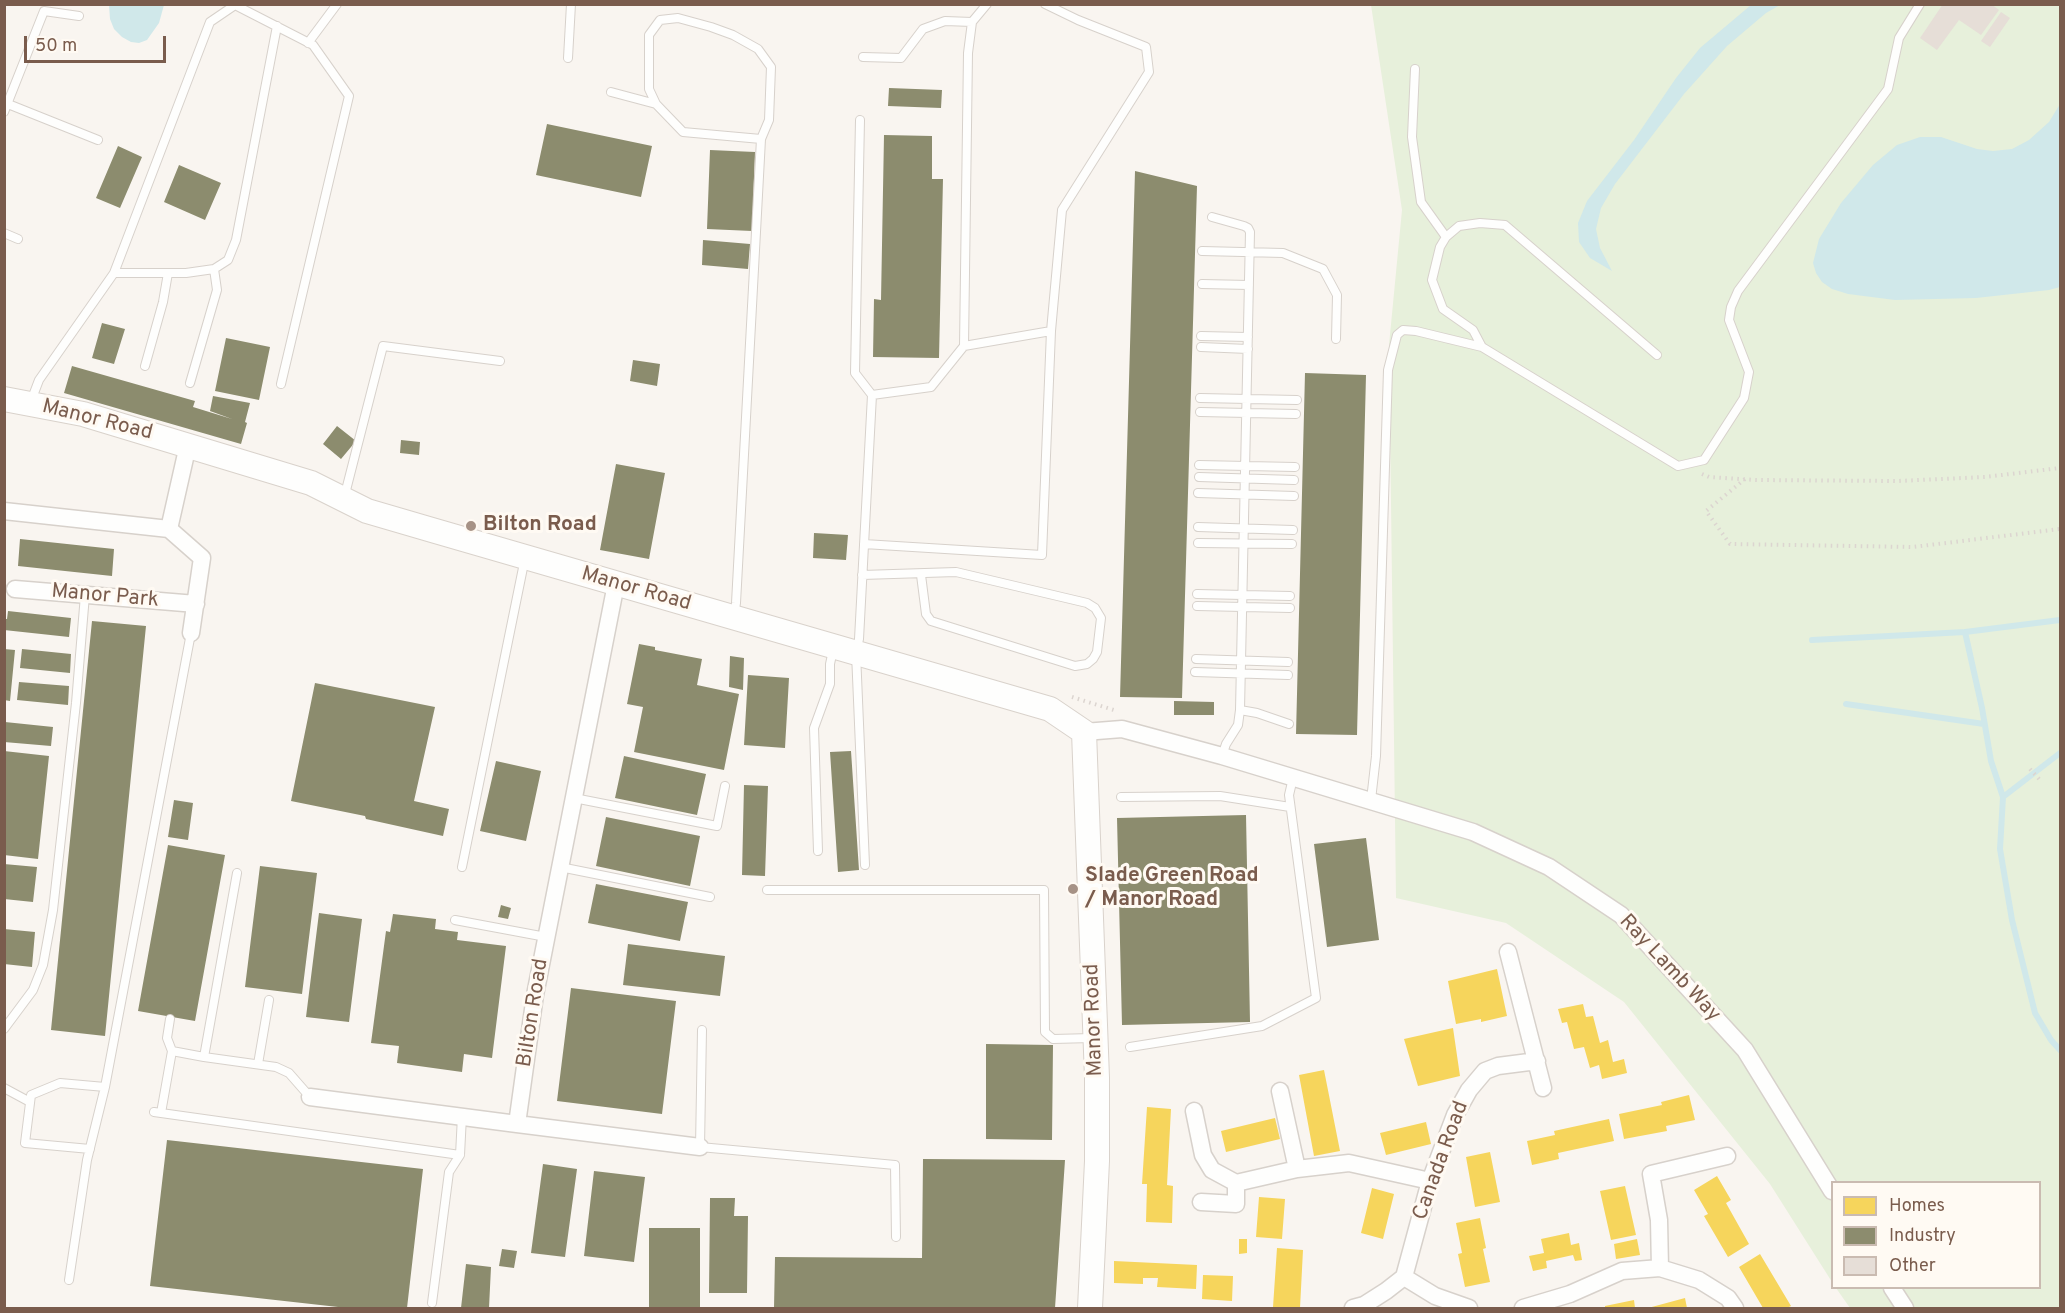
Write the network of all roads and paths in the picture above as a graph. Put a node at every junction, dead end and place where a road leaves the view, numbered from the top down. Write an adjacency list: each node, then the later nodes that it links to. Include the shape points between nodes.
1 (337, 4): 9 (lane)
2 (571, 4): 11 (lane)
3 (987, 4): 7 (lane)
4 (1045, 4): 30 (lane, via 1146,47 1149,72 1062,210)
5 (1920, 4): 36 (lane, via 1899,38 1888,89 1738,291 1729,320 1749,372 1744,398 1704,460 1678,466)
6 (79, 16): 15 (lane, via 44,11)
7 (972, 22): 10 (lane, via 945,21 923,29 901,58); 34 (lane, via 968,53)
8 (277, 26): 9 (lane); 25 (lane, via 236,240 228,260); 26 (lane, via 236,4 210,22)
9 (308, 43): 42 (lane, via 349,96)
10 (863, 57)
11 (568, 58)
12 (1415, 69): 21 (lane, via 1412,137 1421,202)
13 (611, 93): 14 (lane)
14 (656, 104): 17 (lane, via 683,132); 17 (lane, via 649,89 649,35 660,20 678,18 711,27 758,50 771,67 769,120)
15 (6, 108): 18 (lane)
16 (860, 120): 43 (lane, via 855,373)
17 (761, 139): 89 (lane)
18 (98, 140)
19 (1212, 217): 24 (lane, via 1248,228)
20 (4, 233): 22 (lane)
21 (1446, 237): 36 (lane, via 1432,280 1443,309 1473,330); 38 (lane, via 1459,226 1505,225)
22 (18, 238)
23 (1202, 251): 24 (lane)
24 (1250, 252): 29 (lane); 33 (lane, via 1283,253 1323,269 1337,295)
25 (214, 269): 27 (lane); 41 (lane, via 217,291)
26 (114, 273): 27 (lane); 48 (lane, via 39,380)
27 (168, 273): 40 (lane)
28 (1202, 284): 29 (lane)
29 (1249, 285): 32 (lane)
30 (1051, 331): 34 (lane); 74 (lane, via 1042,555)
31 (1201, 336): 32 (lane)
32 (1248, 337): 37 (lane)
33 (1335, 339)
34 (964, 346): 43 (lane, via 931,387)
35 (1201, 347): 37 (lane)
36 (1482, 347): 108 (lane, via 1403,330 1397,335 1388,369 1377,756)
37 (1248, 349): 46 (lane)
38 (1657, 355)
39 (500, 361): 65 (lane, via 383,346)
40 (145, 366)
41 (190, 383)
42 (281, 384)
43 (872, 395): 74 (lane)
44 (1200, 398): 46 (lane)
45 (4, 399): 48 (street, Manor Road)
46 (1247, 399): 47 (lane); 50 (lane)
47 (1297, 400)
48 (29, 404): 52 (street, Manor Road, via 83,414)
49 (1200, 412): 50 (lane)
50 (1247, 413): 51 (lane); 54 (lane)
51 (1296, 414)
52 (188, 445): 65 (street, Manor Road, via 311,483); 69 (street)
53 (1199, 465): 54 (lane)
54 (1245, 466): 55 (lane); 59 (lane)
55 (1295, 467)
56 (2061, 468): 60 (path, via 1898,481)
57 (1199, 477): 59 (lane)
58 (1709, 477): 60 (path)
59 (1245, 478): 61 (lane); 63 (lane)
60 (1745, 479): 70 (path, via 1706,511 1730,544 1913,547)
61 (1294, 480)
62 (1198, 493): 63 (lane)
63 (1245, 495): 64 (lane); 68 (lane)
64 (1294, 496)
65 (344, 499): 76 (street, Manor Road, via 367,511)
66 (4, 511): 69 (street)
67 (1198, 527): 68 (lane)
68 (1244, 528): 71 (lane); 73 (lane)
69 (169, 529): 85 (street, via 202,558)
70 (2061, 529)
71 (1293, 530)
72 (1197, 543): 73 (lane)
73 (1244, 543): 75 (lane); 83 (lane)
74 (864, 544): 77 (lane)
75 (1292, 544)
76 (525, 558): 79 (street, Manor Road); 112 (lane)
77 (862, 575): 78 (lane); 91 (lane, via 859,639)
78 (921, 575): 78 (lane, via 956,572 1087,603 1101,618 1093,659 1075,666 931,621 926,614)
79 (616, 584): 89 (street, Manor Road); 107 (street, Bilton Road)
80 (15, 589): 82 (street, Manor Park)
81 (1197, 594): 83 (lane)
82 (85, 595): 85 (street, Manor Park); 122 (lane, via 76,704 43,965 33,990)
83 (1242, 595): 84 (lane); 87 (lane)
84 (1290, 596)
85 (195, 604): 90 (street)
86 (1197, 606): 87 (lane)
87 (1242, 607): 88 (lane); 93 (lane)
88 (1290, 608)
89 (734, 617): 91 (street, Manor Road)
90 (191, 633): 130 (lane)
91 (845, 650): 100 (street, Manor Road, via 1050,709); 110 (lane, via 830,664 830,684 814,728); 111 (lane)
92 (1196, 659): 93 (lane)
93 (1241, 660): 94 (lane); 96 (lane)
94 (1288, 662)
95 (1196, 672): 96 (lane)
96 (1241, 673): 97 (lane); 98 (lane)
97 (1288, 675)
98 (1240, 710): 99 (lane); 101 (lane, via 1238,725)
99 (1289, 724)
100 (1084, 732): 101 (street, via 1122,729); 124 (street, Manor Road)
101 (1222, 756): 103 (street)
102 (2030, 769): 104 (path)
103 (1293, 778): 108 (street); 109 (lane)
104 (2040, 780)
105 (725, 786): 107 (lane, via 717,826)
106 (1121, 797): 109 (lane, via 1220,796)
107 (574, 798): 113 (street, Bilton Road)
108 (1371, 800): 146 (street, Ray Lamb Way, via 1473,832 1549,867 1622,915 1745,1050)
109 (1290, 807): 125 (lane, via 1316,998 1262,1026)
110 (818, 851)
111 (865, 865)
112 (462, 867)
113 (560, 867): 116 (lane); 118 (street, Bilton Road)
114 (237, 873): 127 (lane)
115 (767, 890): 124 (lane, via 1044,890 1045,1032 1053,1039)
116 (710, 897)
117 (455, 920): 118 (lane)
118 (546, 938): 138 (street, Bilton Road)
119 (1508, 952): 128 (street)
120 (269, 1000): 129 (lane)
121 (170, 1019): 126 (lane, via 167,1038)
122 (4, 1029)
123 (702, 1030): 139 (lane)
124 (1096, 1038): 154 (street, Manor Road, via 1097,1161)
125 (1130, 1047)
126 (172, 1051): 127 (lane); 141 (lane, via 157,1112)
127 (204, 1057): 129 (lane)
128 (1537, 1061): 132 (street); 144 (street, Canada Road, via 1485,1071 1468,1090)
129 (258, 1064): 134 (lane, via 289,1073)
130 (105, 1086): 135 (lane, via 60,1083 31,1095); 140 (lane)
131 (4, 1088): 135 (lane)
132 (1543, 1088)
133 (1280, 1091): 143 (street)
134 (310, 1097): 137 (street)
135 (30, 1102): 140 (lane, via 25,1143)
136 (1194, 1111): 145 (street, via 1203,1155 1212,1170)
137 (462, 1116): 138 (street); 141 (lane)
138 (517, 1124): 139 (street)
139 (700, 1147): 148 (lane, via 895,1165)
140 (90, 1149): 151 (lane)
141 (460, 1155): 153 (lane, via 449,1172)
142 (1727, 1156): 149 (street, via 1651,1174 1659,1220)
143 (1297, 1169): 144 (street, via 1349,1163); 145 (street)
144 (1430, 1181): 150 (street, Canada Road)
145 (1236, 1183): 147 (street, via 1236,1204)
146 (1831, 1188)
147 (1201, 1202)
148 (896, 1237)
149 (1660, 1268): 157 (street, via 1622,1271 1570,1294); 158 (street, via 1699,1280)
150 (1404, 1277): 155 (street, via 1372,1300); 156 (street, via 1436,1296)
151 (69, 1280)
152 (1893, 1289): 159 (street)
153 (432, 1303)
154 (1090, 1308)
155 (1353, 1308)
156 (1469, 1308)
157 (1522, 1308)
158 (1735, 1308)
159 (1905, 1308)

